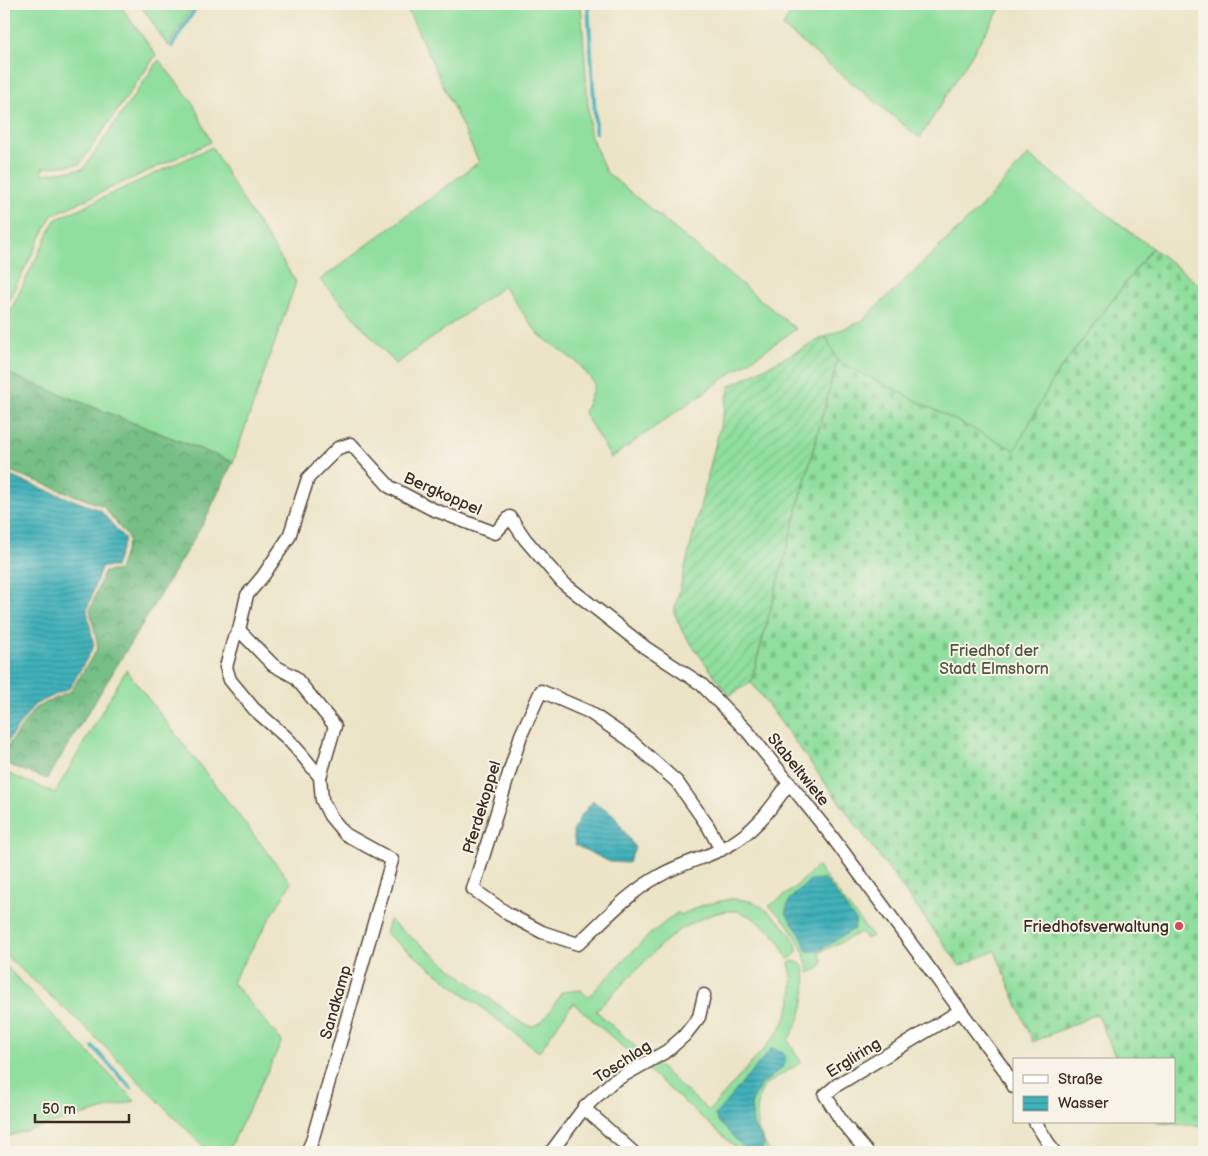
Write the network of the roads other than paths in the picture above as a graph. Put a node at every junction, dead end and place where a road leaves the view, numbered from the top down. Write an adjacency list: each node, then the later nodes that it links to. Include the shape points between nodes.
1 (510, 517): 2 (street, Bergkoppel, via 495,533 432,509 390,487 351,444 338,448 308,478 289,537 248,595); 4 (street, Stabeltwiete, via 524,539 562,582 646,648 701,684 748,732)
2 (239, 630): 3 (street, Bergkoppel, via 226,667 230,680); 3 (street, via 273,665 295,677 335,726)
3 (320, 777): 11 (street, Sandkamp, via 322,800 345,834 392,860)
4 (789, 783): 5 (street, Pferdekoppel, via 758,825); 7 (street, Stabeltwiete)
5 (721, 850): 5 (street, Pferdekoppel, via 677,782 630,740 589,712 541,692 521,735 472,890 542,932 578,944 639,889 659,876)
6 (704, 996): 9 (street, Toschlag, via 699,1017 684,1036 667,1051 612,1082)
7 (960, 1011): 8 (street, Stabeltwiete); 14 (street, Ergliring, via 837,1084 825,1095)
8 (1013, 1085)
9 (584, 1108): 12 (street, Toschlag); 13 (street)
10 (1037, 1124): 15 (street)
11 (307, 1152)
12 (551, 1152)
13 (633, 1152)
14 (867, 1152)
15 (1054, 1152)

